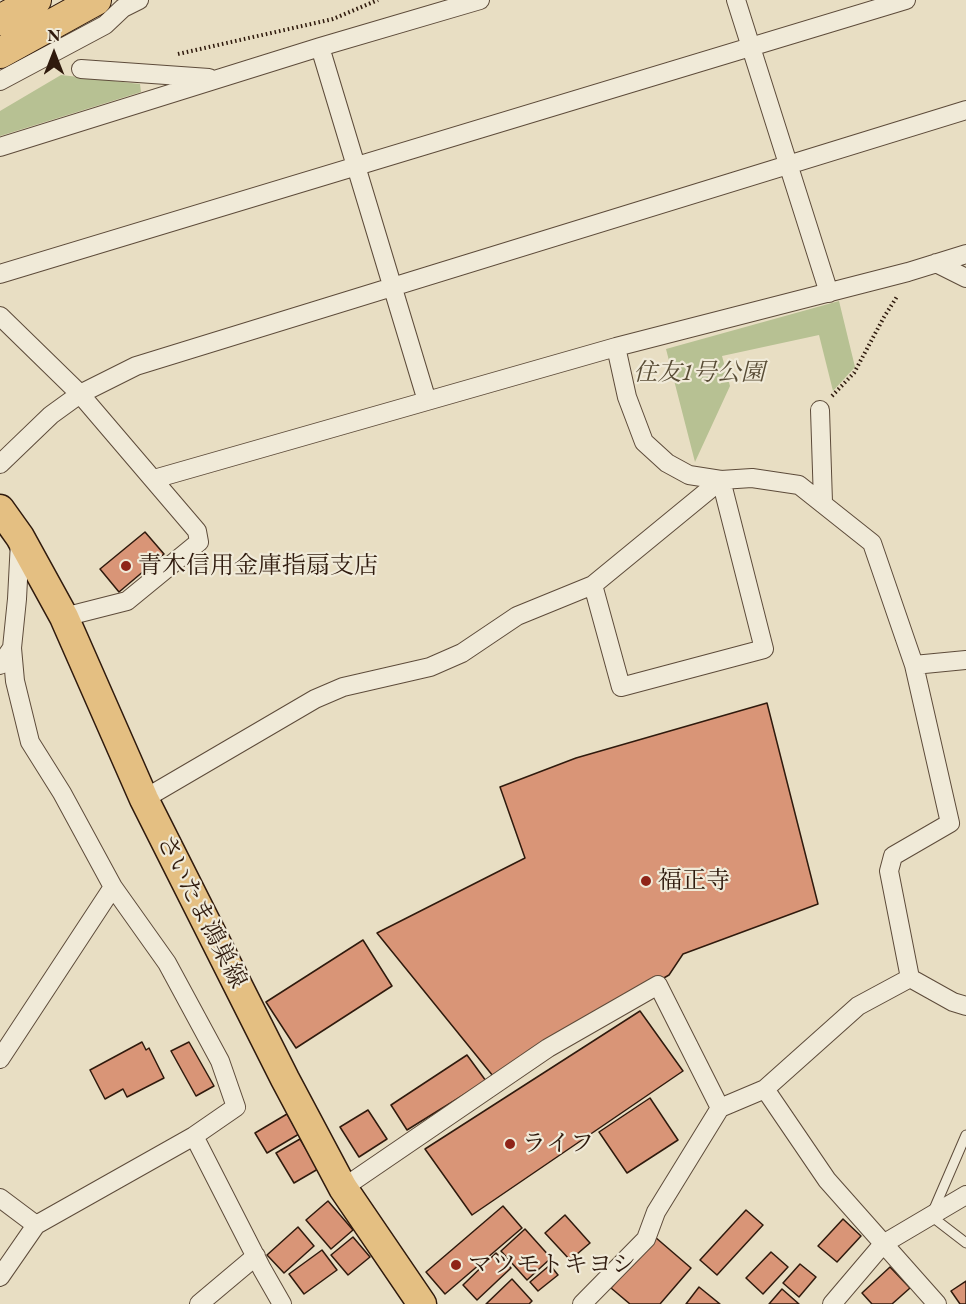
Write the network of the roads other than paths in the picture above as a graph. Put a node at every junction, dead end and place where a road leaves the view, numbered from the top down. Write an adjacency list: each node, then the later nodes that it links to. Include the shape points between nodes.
1 (36, 0): 7 (highway)
2 (96, 0): 10 (highway)
3 (140, 0): 13 (street, via 123,8 105,25)
4 (480, 0): 8 (street)
5 (736, 0): 9 (street)
6 (906, 0): 9 (street)
7 (0, 20)
8 (320, 47): 12 (street); 17 (street)
9 (751, 47): 16 (street); 17 (street)
10 (0, 53)
11 (81, 69): 12 (street)
12 (219, 78): 15 (street)
13 (0, 81)
14 (966, 110): 16 (street)
15 (0, 147)
16 (789, 164): 22 (street); 23 (street)
17 (356, 167): 20 (street); 22 (street)
18 (966, 254): 19 (street)
19 (936, 263): 21 (street); 23 (street)
20 (0, 274)
21 (966, 278)
22 (393, 288): 26 (street, via 146,363); 27 (street)
23 (829, 293): 25 (street)
24 (0, 316): 26 (street)
25 (616, 347): 27 (street); 31 (street, via 627,397 644,442 667,463 689,475)
26 (80, 394): 29 (street, via 51,415); 30 (street)
27 (427, 401): 30 (street)
28 (820, 410): 32 (street)
29 (0, 464)
30 (154, 479): 36 (street, via 197,531 199,542 127,601)
31 (721, 480): 32 (street, via 752,478 799,485); 35 (street); 35 (street, via 764,650 621,687)
32 (823, 502): 39 (street, via 873,543)
33 (0, 509): 34 (main road, さいたま鴻巣線)
34 (20, 537): 36 (main road, さいたま鴻巣線); 37 (street)
35 (593, 585): 41 (street, via 517,616 462,653 430,668 343,687 315,699)
36 (64, 618): 41 (main road, さいたま鴻巣線)
37 (12, 648): 40 (street); 43 (street, via 15,681 30,742)
38 (966, 660): 39 (street)
39 (914, 664): 42 (street)
40 (0, 665)
41 (144, 799): 51 (main road, さいたま鴻巣線)
42 (958, 825): 44 (street, via 893,856 889,871)
43 (113, 887): 46 (street); 50 (street, via 167,963 220,1061 236,1107)
44 (910, 978): 45 (street); 47 (street, via 858,1006)
45 (966, 1006)
46 (0, 1059)
47 (765, 1089): 48 (street); 57 (street, via 827,1180)
48 (720, 1108): 51 (street, via 658,985 548,1048); 63 (street, via 656,1212 646,1239)
49 (966, 1135): 54 (lane)
50 (194, 1136): 55 (street); 58 (street)
51 (343, 1188): 62 (main road, さいたま鴻巣線)
52 (966, 1195): 54 (street)
53 (0, 1198): 55 (street)
54 (931, 1216): 56 (lane); 57 (street)
55 (36, 1225): 59 (street)
56 (966, 1243)
57 (883, 1244): 64 (street); 65 (street)
58 (256, 1256): 60 (street); 61 (street)
59 (0, 1277)
60 (200, 1304)
61 (282, 1304)
62 (422, 1304)
63 (582, 1304)
64 (832, 1304)
65 (937, 1304)

